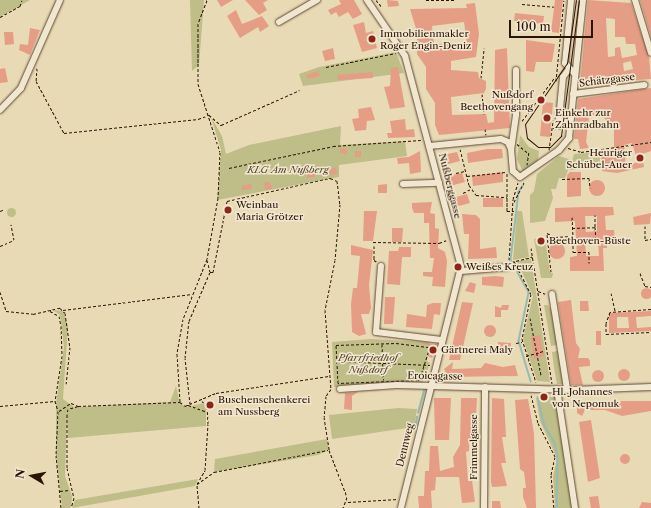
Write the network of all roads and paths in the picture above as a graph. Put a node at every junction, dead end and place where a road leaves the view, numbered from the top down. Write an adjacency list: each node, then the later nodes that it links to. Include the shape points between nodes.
1 (22, 0): 17 (path, via 20,6)
2 (60, 0): 22 (street)
3 (207, 0): 36 (path, via 198,24 197,74)
4 (317, 0): 18 (street)
5 (367, 0): 42 (street, Nußberggasse, via 402,49)
6 (376, 0): 15 (path)
7 (426, 0): 8 (path)
8 (444, 0): 9 (path)
9 (456, 0)
10 (564, 0): 34 (path, via 556,76)
11 (571, 0): 24 (street, via 564,61)
12 (583, 0): 26 (street)
13 (635, 0): 21 (street)
14 (522, 4): 16 (path)
15 (381, 6)
16 (554, 7)
17 (0, 17)
18 (279, 22)
19 (484, 48): 27 (path)
20 (397, 53): 23 (path)
21 (651, 53)
22 (34, 60): 33 (street, via 21,88); 36 (path, via 36,81 64,133 198,119)
23 (326, 67)
24 (568, 69): 26 (street); 38 (street, via 563,77 559,119)
25 (516, 70): 32 (street)
26 (575, 74): 31 (street)
27 (481, 78)
28 (644, 85): 31 (street, Schätzgasse)
29 (300, 90): 36 (path, via 221,125)
30 (482, 94): 35 (path)
31 (573, 94): 38 (street)
32 (516, 102): 34 (path); 37 (street)
33 (0, 110)
34 (530, 110): 37 (path, via 521,122)
35 (484, 114)
36 (209, 115): 85 (path, via 220,152 220,172)
37 (516, 121): 47 (street)
38 (570, 124): 44 (street)
39 (566, 130): 46 (path, via 552,128)
40 (518, 136): 43 (path)
41 (651, 142): 44 (path, via 582,152)
42 (428, 143): 47 (street, via 498,139 508,142); 51 (path, via 333,146); 59 (street, Nußberggasse)
43 (517, 144): 47 (path); 49 (path)
44 (564, 145): 55 (street)
45 (459, 147): 52 (path)
46 (548, 149)
47 (514, 150): 57 (street, via 514,171)
48 (529, 151): 49 (path)
49 (528, 153): 55 (path)
50 (507, 165): 53 (path)
51 (229, 168)
52 (465, 171): 54 (path); 56 (path)
53 (507, 172): 56 (path); 64 (path)
54 (456, 173)
55 (528, 173): 57 (street)
56 (466, 176): 61 (path)
57 (520, 177): 66 (path)
58 (562, 179): 62 (path, via 589,178)
59 (439, 183): 60 (street); 90 (street, Nußberggasse)
60 (403, 184)
61 (471, 188): 63 (path); 64 (path, via 481,197)
62 (590, 188)
63 (463, 194)
64 (507, 197): 65 (path)
65 (507, 202): 66 (path); 69 (path, via 507,211)
66 (514, 202): 69 (path)
67 (5, 209): 68 (path)
68 (0, 211)
69 (514, 211): 87 (path)
70 (595, 215): 74 (path)
71 (572, 217): 75 (path)
72 (10, 224): 81 (path, via 14,240)
73 (645, 226): 77 (path, via 645,240)
74 (595, 227): 75 (path); 79 (path)
75 (572, 228): 76 (path)
76 (573, 236): 86 (path, via 573,252 589,252); 91 (path, via 555,237 546,233)
77 (651, 239)
78 (447, 240): 80 (path, via 439,243)
79 (596, 240)
80 (373, 242)
81 (0, 246)
82 (374, 246): 88 (path, via 374,260)
83 (531, 248): 84 (path)
84 (532, 258): 94 (path); 106 (path, via 514,261 531,294)
85 (207, 259): 89 (path); 97 (path)
86 (589, 263)
87 (509, 265): 90 (street)
88 (381, 266): 105 (street, via 376,332)
89 (210, 272): 117 (path, via 215,267 227,201 330,178 337,181 340,204 336,260 325,310); 132 (path, via 189,321 185,358)
90 (461, 272): 105 (street, Nußberggasse)
91 (551, 272)
92 (640, 273): 93 (path, via 645,286)
93 (651, 287)
94 (537, 291): 98 (path); 127 (path)
95 (0, 292): 101 (path, via 6,311 33,314)
96 (610, 293): 102 (path)
97 (193, 294): 100 (path); 131 (path, via 183,318 177,354)
98 (552, 294): 128 (street)
99 (651, 309): 102 (path)
100 (63, 310): 101 (path, via 56,308); 120 (path, via 69,324)
101 (50, 311): 130 (path, via 59,316 61,326 62,356)
102 (615, 312): 104 (path, via 608,313 606,334)
103 (530, 318): 110 (path)
104 (651, 332)
105 (442, 340): 115 (street, Nußberggasse)
106 (521, 342): 108 (path); 111 (path)
107 (382, 343): 112 (path, via 336,345); 113 (path); 114 (path, via 430,347)
108 (516, 343)
109 (543, 351): 110 (path)
110 (536, 353): 111 (path); 116 (path)
111 (526, 356): 126 (path)
112 (337, 361): 113 (path); 121 (path)
113 (382, 362): 114 (path); 118 (path)
114 (425, 364): 115 (path); 119 (path)
115 (435, 366): 122 (street, Nußberggasse)
116 (541, 375)
117 (329, 376): 129 (path, via 216,393); 138 (path, via 331,390 326,396 324,417)
118 (383, 380)
119 (419, 380)
120 (66, 384)
121 (339, 386): 122 (street, Eroicagasse)
122 (429, 386): 123 (street, Eroicagasse); 142 (street, Dennweg)
123 (485, 387): 125 (street, Eroicagasse); 149 (street, Frimmelgasse)
124 (651, 387): 128 (street)
125 (530, 388): 126 (street, Eroicagasse); 150 (path, via 538,423 555,457 551,475)
126 (538, 388): 127 (street)
127 (555, 389): 128 (street); 151 (street)
128 (566, 389)
129 (202, 400): 132 (path); 137 (path, via 206,402)
130 (55, 401): 134 (path); 136 (path)
131 (180, 402): 133 (path); 135 (path)
132 (191, 404): 133 (path)
133 (187, 405): 137 (path)
134 (0, 406)
135 (78, 406): 136 (path, via 61,406); 140 (path, via 68,410 67,414)
136 (58, 411): 141 (path, via 56,455)
137 (208, 413): 139 (path, via 207,458)
138 (329, 450): 139 (path, via 214,472); 143 (path)
139 (197, 484): 146 (path)
140 (70, 490): 141 (path); 145 (path, via 74,498)
141 (60, 491): 144 (path)
142 (402, 499): 143 (path); 148 (street, Dennweg)
143 (348, 502): 147 (path)
144 (61, 508)
145 (71, 508)
146 (199, 508)
147 (343, 508)
148 (401, 508)
149 (484, 508)
150 (554, 508)
151 (575, 508)

